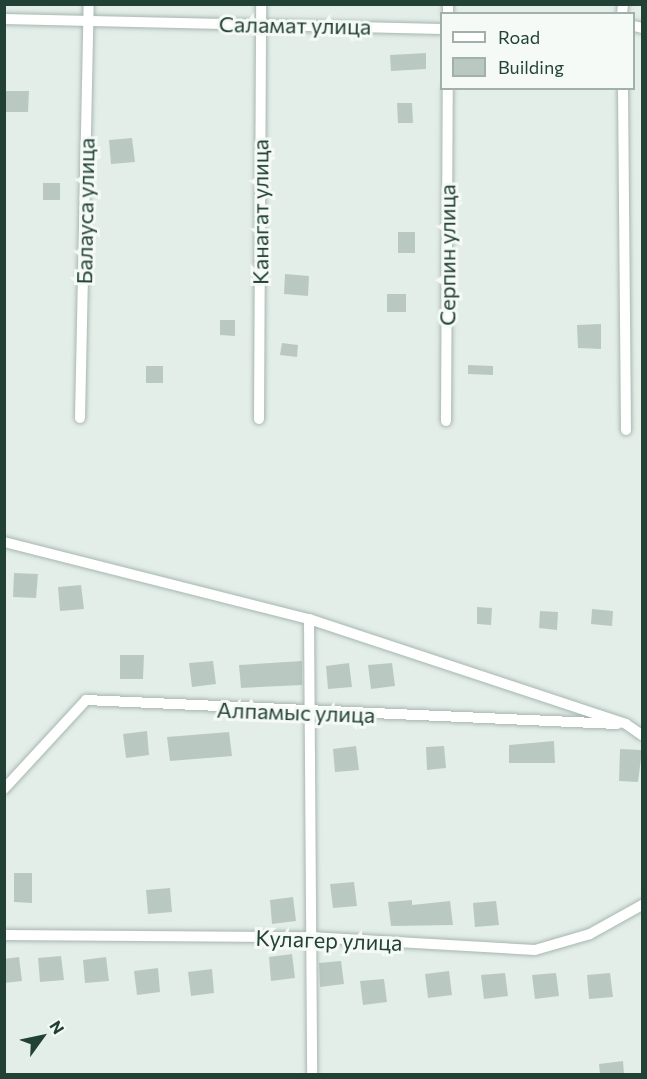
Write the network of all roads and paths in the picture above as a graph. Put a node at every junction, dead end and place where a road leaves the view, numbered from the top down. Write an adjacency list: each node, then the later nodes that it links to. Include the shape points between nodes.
1 (88, 4): 3 (street, Балауса улица)
2 (261, 4): 5 (street, Канагат улица)
3 (88, 19): 4 (street, Саламат улица); 5 (street, Саламат улица); 9 (street, Балауса улица)
4 (4, 20)
5 (261, 26): 6 (street, Саламат улица); 10 (street, Канагат улица)
6 (440, 28)
7 (448, 90): 11 (street, Серпин улица)
8 (623, 90): 12 (street)
9 (80, 418)
10 (260, 419)
11 (446, 421)
12 (626, 430)
13 (4, 542): 14 (street)
14 (309, 619): 15 (street); 16 (street)
15 (308, 711): 16 (street, Алпамыс улица); 18 (street, Алпамыс улица, via 86,700); 21 (street)
16 (626, 724): 17 (street)
17 (642, 735)
18 (4, 789)
19 (642, 904): 21 (street, Кулагер улица, via 590,934 535,950)
20 (4, 935): 21 (street, Кулагер улица)
21 (310, 937): 22 (street)
22 (312, 1074)

